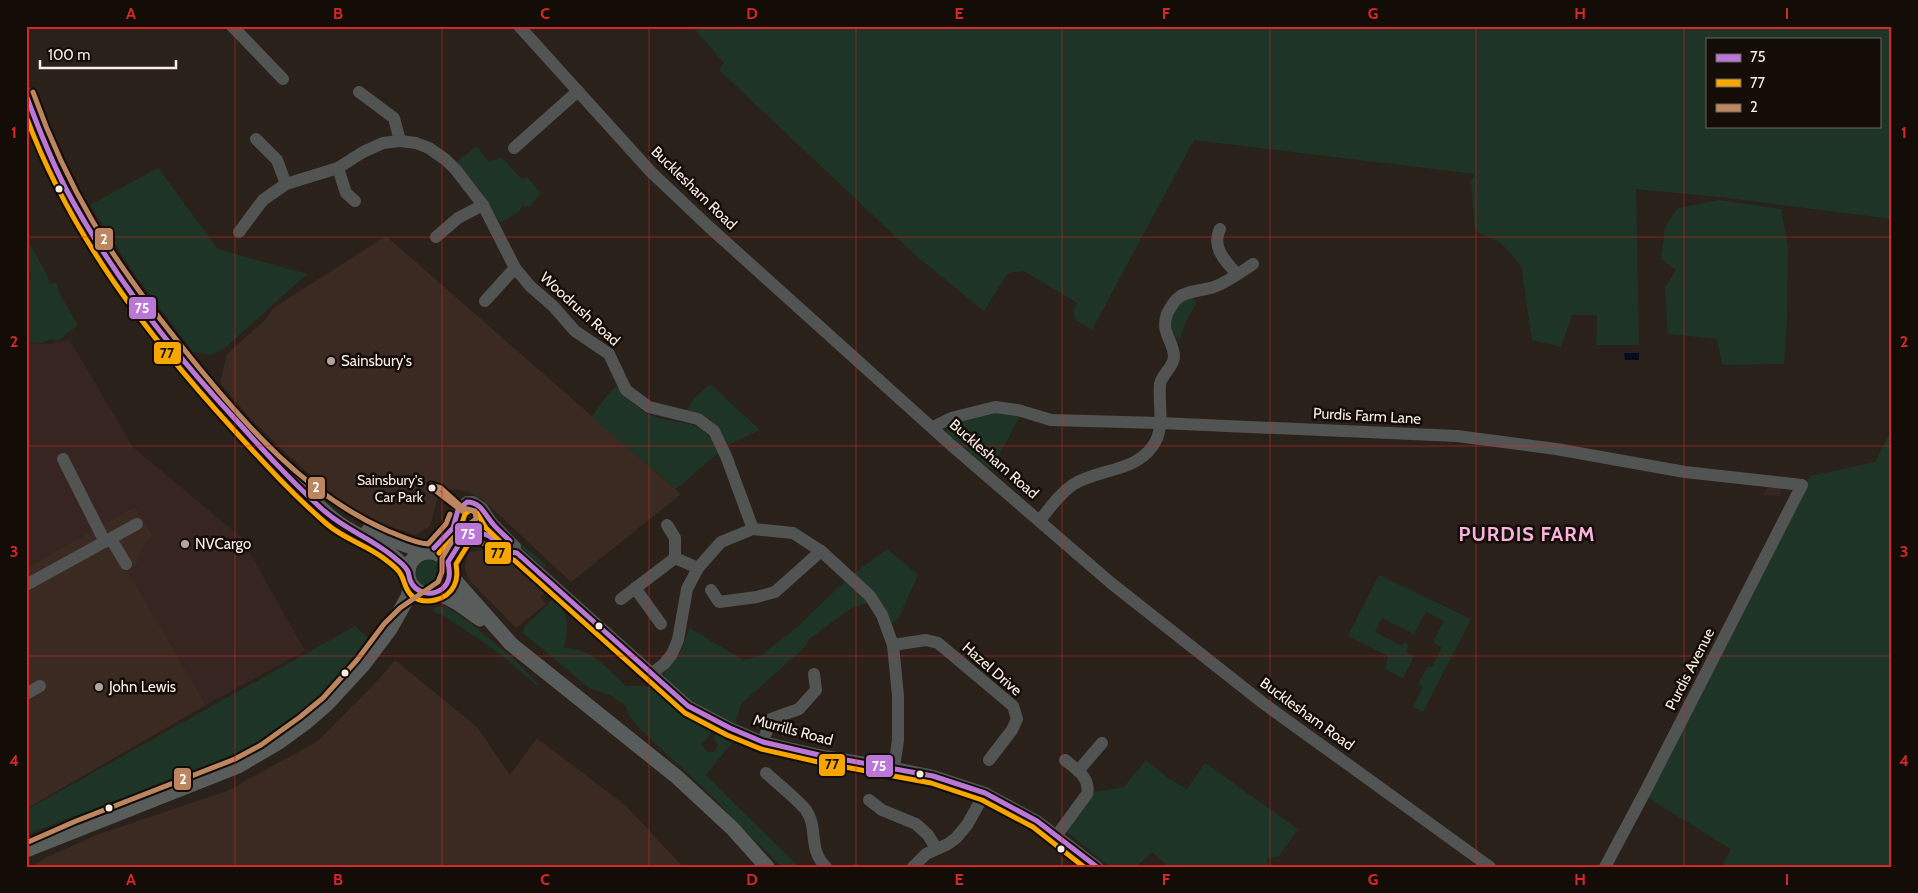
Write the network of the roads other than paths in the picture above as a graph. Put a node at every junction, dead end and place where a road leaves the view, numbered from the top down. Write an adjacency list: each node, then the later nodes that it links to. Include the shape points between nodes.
1 (232, 26): 3 (street)
2 (519, 26): 4 (street, Bucklesham Road)
3 (283, 78)
4 (578, 91): 9 (street); 22 (street, Bucklesham Road, via 675,195)
5 (358, 92): 8 (street, via 394,118)
6 (26, 94): 24 (main road, via 76,208 106,258 194,373 232,418)
7 (256, 139): 11 (street, via 277,160)
8 (400, 141): 10 (street, Woodrush Road, via 382,143); 13 (street, Woodrush Road, via 429,148 446,160)
9 (514, 148)
10 (338, 168): 11 (street, Woodrush Road); 12 (street, via 346,193)
11 (286, 184): 15 (street, Woodrush Road, via 263,200)
12 (355, 201)
13 (483, 204): 16 (street, via 458,218); 18 (street, Woodrush Road)
14 (1220, 229): 19 (street, via 1216,238 1218,250)
15 (240, 232)
16 (436, 237)
17 (1253, 264): 19 (street)
18 (515, 268): 20 (street); 31 (street, Woodrush Road, via 575,331 609,354 626,390 649,407 698,419 714,431)
19 (1237, 274): 21 (street, via 1211,288 1186,293 1170,308 1164,325 1174,355 1160,382)
20 (485, 301)
21 (1160, 423): 22 (street, Purdis Farm Lane, via 1051,420 1018,410 996,408 951,418); 25 (street, Purdis Farm Lane, via 1457,436 1556,449 1684,472); 28 (street, via 1155,443 1146,455 1073,485)
22 (933, 427): 28 (street, Bucklesham Road)
23 (64, 459): 33 (street)
24 (287, 474): 27 (main road); 35 (main road, via 363,528)
25 (1802, 485): 73 (street, Purdis Avenue)
26 (485, 513): 32 (street, via 483,523); 35 (street, via 473,502 462,505 453,528); 36 (street, Murrills Road, via 518,549)
27 (334, 520): 41 (main road, via 379,546); 47 (main road, via 396,572 403,593)
28 (1040, 520): 72 (street, Bucklesham Road, via 1111,583 1263,703)
29 (137, 524): 33 (street)
30 (667, 525): 37 (street, via 675,538)
31 (753, 529): 34 (street, via 793,533); 39 (street, via 721,542)
32 (474, 530): 36 (street, Murrills Road); 40 (street, via 463,538)
33 (108, 540): 38 (street); 42 (street)
34 (821, 551): 44 (street, via 775,592 719,602); 51 (street, via 870,596)
35 (428, 552): 40 (main road, via 443,557); 41 (main road, via 413,558)
36 (517, 553): 52 (street, Murrills Road)
37 (675, 558): 39 (street); 43 (street)
38 (126, 564)
39 (698, 568): 52 (street, via 687,589 675,647 664,664)
40 (449, 569): 45 (main road, via 448,582); 50 (main road)
41 (409, 577): 45 (main road, via 421,592); 47 (main road, via 408,597)
42 (26, 586)
43 (635, 588): 46 (street); 48 (street)
44 (711, 590)
45 (435, 593): 49 (main road, via 411,607); 50 (main road, via 456,602)
46 (621, 599)
47 (399, 614): 49 (main road)
48 (661, 624)
49 (390, 629): 67 (main road, via 328,703 306,723 265,751 238,766)
50 (503, 637): 68 (main road, via 677,777 733,829)
51 (894, 644): 58 (street, Hazel Drive, via 926,640 938,643 1013,706 1017,719 1012,730); 60 (street, via 898,696)
52 (651, 674): 56 (street, Murrills Road, via 688,706)
53 (814, 674): 56 (street, via 816,690 799,709 771,719)
54 (40, 686): 55 (street)
55 (26, 694)
56 (764, 742): 60 (street, Murrills Road)
57 (1102, 743): 61 (street)
58 (988, 760)
59 (1065, 760): 61 (street)
60 (894, 768): 63 (street, Murrills Road, via 933,776)
61 (1078, 771): 65 (street, via 1087,781 1088,794)
62 (766, 773): 69 (street, via 806,811 813,826 814,850)
63 (985, 793): 65 (street, Murrills Road, via 1030,816); 66 (street, via 956,838)
64 (869, 800): 66 (street, via 882,810 916,824)
65 (1057, 835): 71 (street, Murrills Road)
66 (936, 848): 70 (street)
67 (28, 851)
68 (767, 867)
69 (826, 867)
70 (914, 867)
71 (1097, 867)
72 (1490, 867)
73 (1605, 867)

